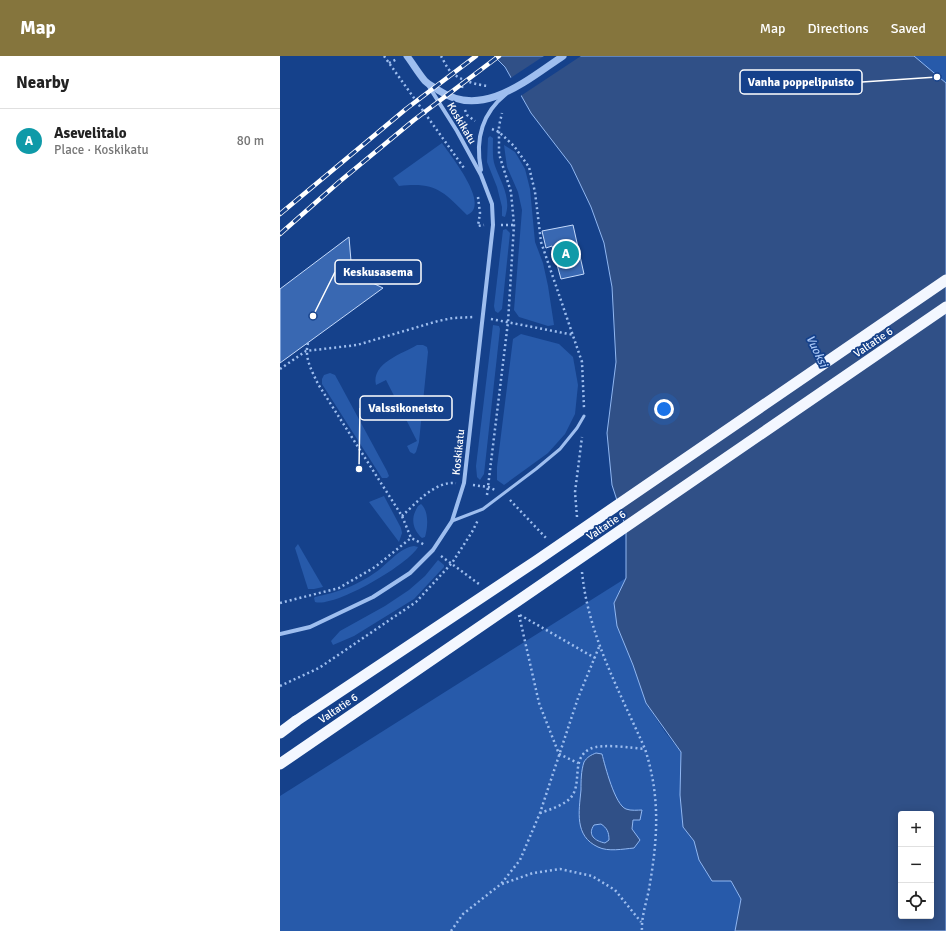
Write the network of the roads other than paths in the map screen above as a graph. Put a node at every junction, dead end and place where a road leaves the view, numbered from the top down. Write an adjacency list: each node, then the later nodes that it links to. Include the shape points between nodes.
1 (407, 56): 3 (street)
2 (563, 56): 4 (street)
3 (426, 82): 4 (street, via 445,95 461,101 490,98); 5 (street, Koskikatu)
4 (510, 91): 5 (street, Koskikatu, via 496,102 482,125 478,150)
5 (482, 175): 9 (street, Koskikatu, via 492,204 493,225 464,483)
6 (946, 280): 11 (highway, Valtatie 6, bridge, via 542,556)
7 (946, 307): 12 (highway, Valtatie 6, bridge)
8 (584, 416): 9 (lane, via 560,449 536,469 483,509)
9 (452, 521): 10 (street, Koskikatu, via 432,550 410,573 373,597 310,627)
10 (280, 634)
11 (280, 731)
12 (280, 764)

